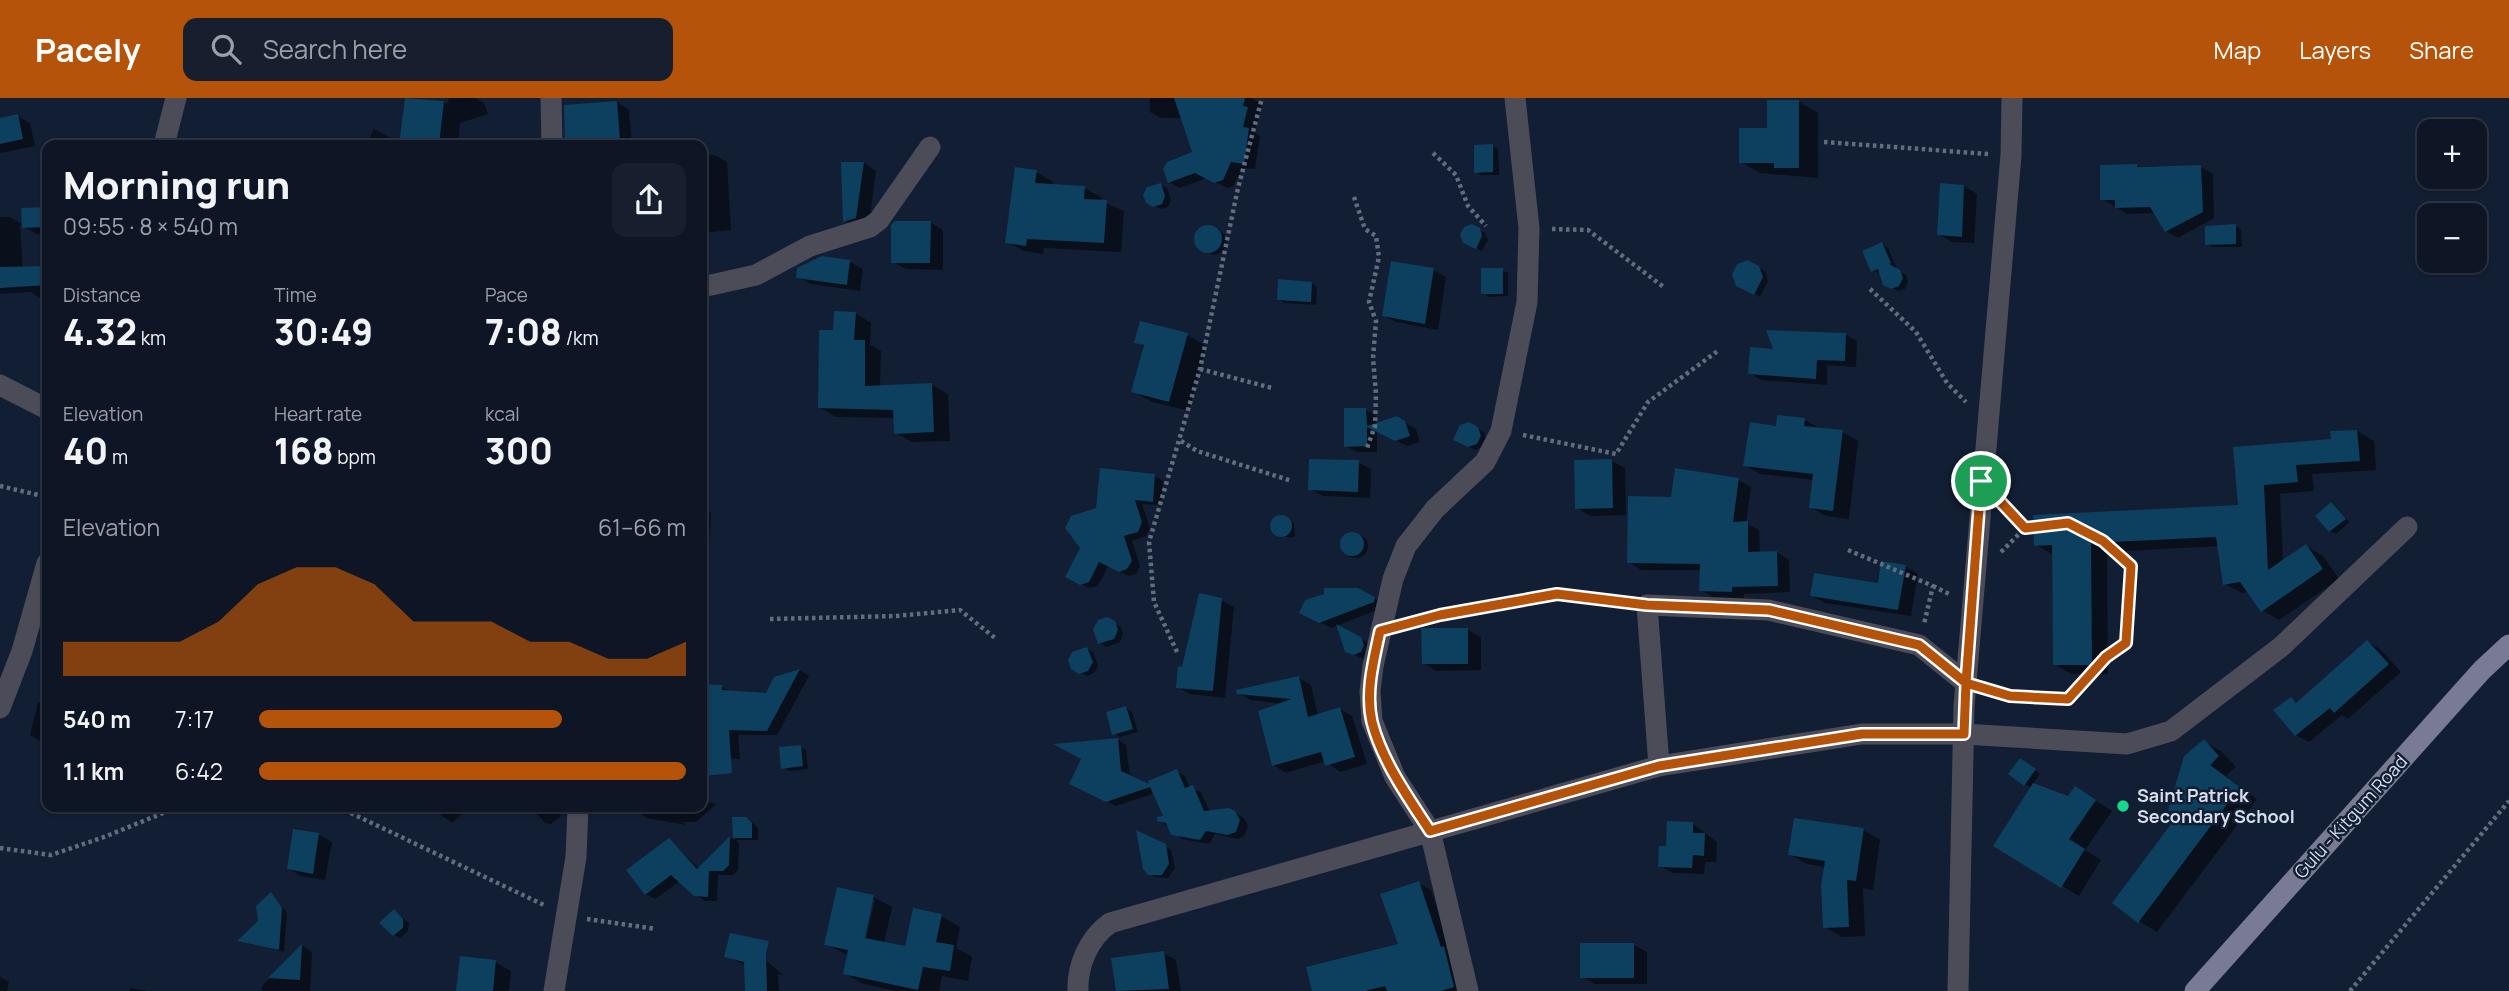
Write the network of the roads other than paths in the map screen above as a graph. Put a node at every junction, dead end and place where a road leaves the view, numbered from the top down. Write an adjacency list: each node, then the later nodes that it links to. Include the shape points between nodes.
1 (176, 98): 5 (street)
2 (551, 98): 6 (street)
3 (1515, 98): 19 (street, via 1528,228 1527,302 1501,431 1485,462 1435,509 1406,546 1380,631 1370,691 1372,721 1395,777)
4 (2012, 98): 14 (street)
5 (165, 140)
6 (552, 140)
7 (930, 147): 8 (street, via 870,227 820,241 756,275)
8 (707, 286)
9 (0, 385): 10 (street)
10 (42, 406)
11 (2407, 527): 16 (street, via 2282,646 2171,731 2127,744)
12 (42, 581): 15 (street, via 22,651)
13 (2509, 645): 24 (main road, Gulu - Kitgum Road)
14 (1966, 683): 16 (street); 17 (street, via 1919,645 1769,610 1647,605)
15 (1, 700)
16 (1964, 734): 17 (street, via 1862,734); 23 (street)
17 (1659, 766): 19 (street)
18 (578, 812): 20 (street, via 576,857)
19 (1430, 831): 21 (street, via 1110,923 1098,931 1087,951 1077,975); 22 (street)
20 (554, 991)
21 (1078, 991)
22 (1468, 991)
23 (1958, 991)
24 (2195, 991)

